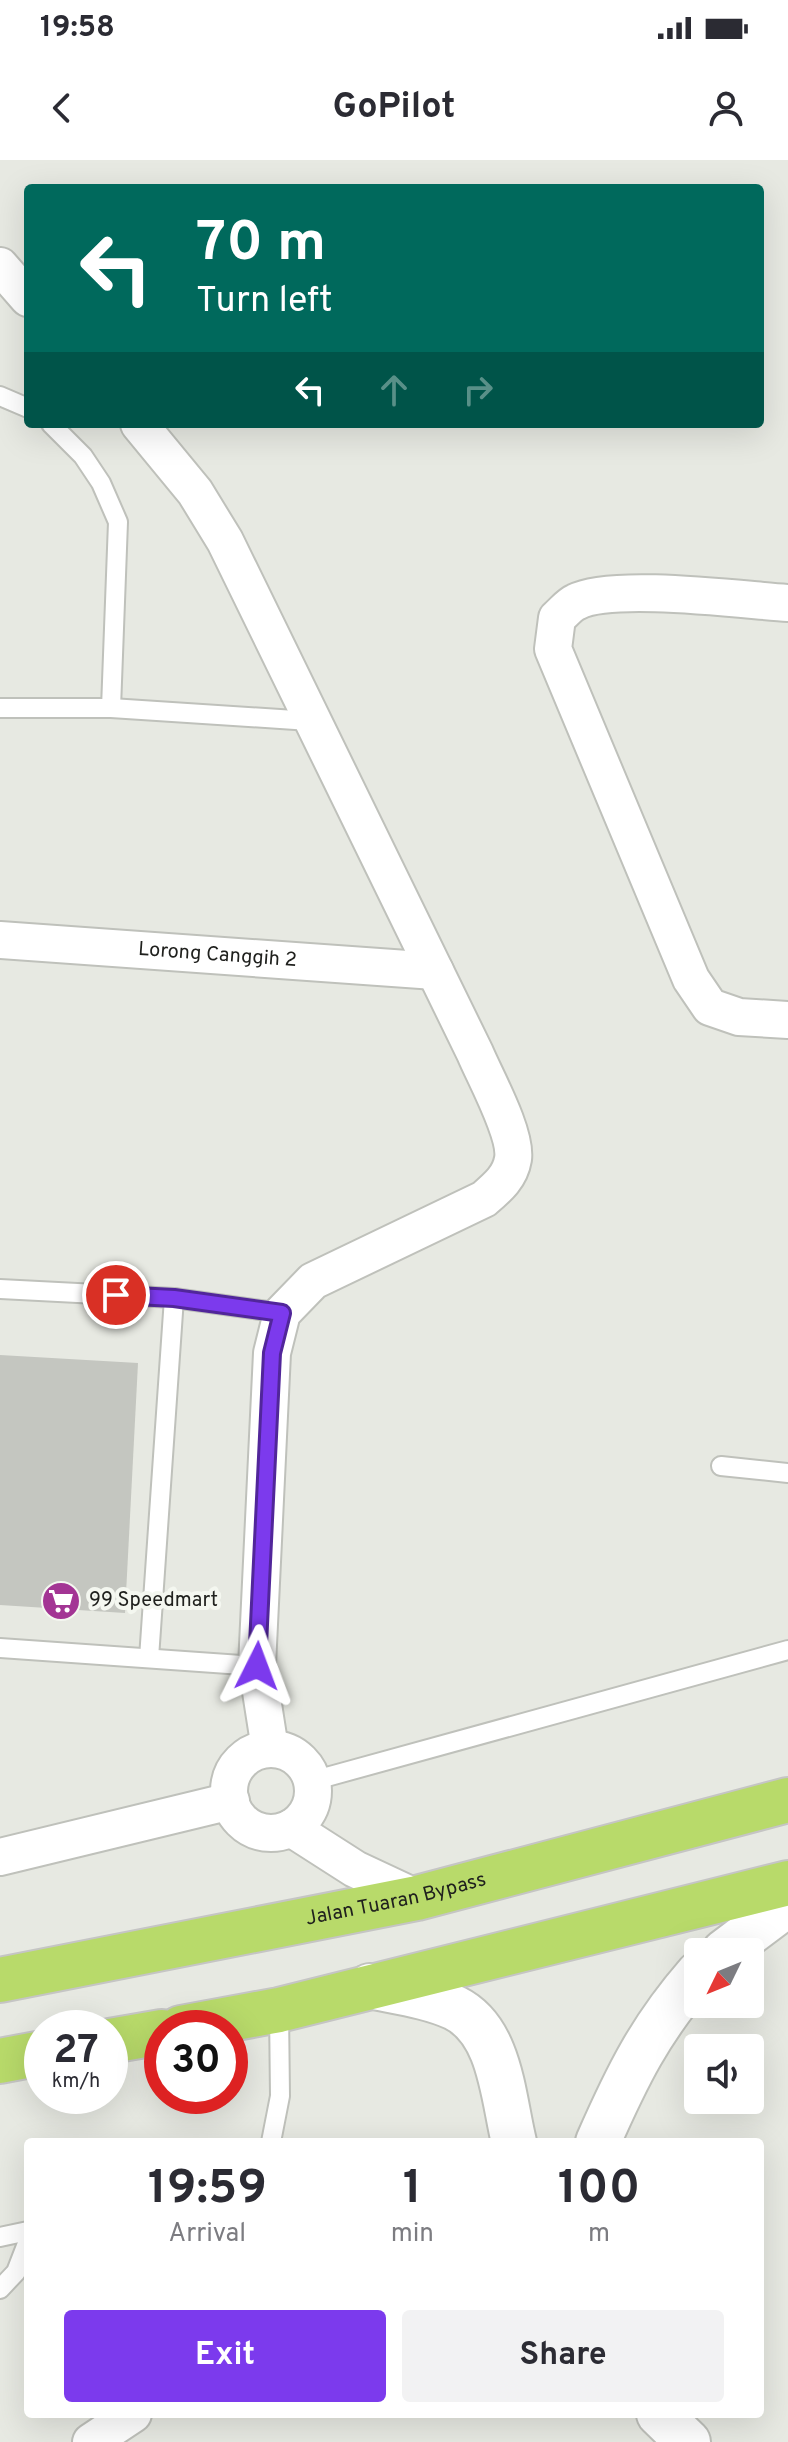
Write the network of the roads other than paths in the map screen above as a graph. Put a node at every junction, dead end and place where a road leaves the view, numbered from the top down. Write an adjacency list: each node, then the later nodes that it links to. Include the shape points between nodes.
1 (0, 266): 2 (street)
2 (24, 293)
3 (0, 396): 4 (lane)
4 (24, 406)
5 (55, 428): 9 (lane, via 83,456 118,522)
6 (142, 428): 10 (street, via 195,492 225,541)
7 (788, 603): 13 (street, via 664,594 577,601 557,618 553,649 691,979 710,1007 739,1017)
8 (0, 708): 9 (lane)
9 (111, 708): 10 (lane)
10 (310, 721): 12 (street)
11 (0, 940): 12 (street, Lorong Canggih 2)
12 (435, 971): 16 (street, via 509,1133 514,1155 510,1170 484,1199 313,1281)
13 (788, 1020)
14 (0, 1289): 15 (lane)
15 (174, 1298): 16 (lane); 21 (lane)
16 (282, 1313): 22 (street, via 272,1353)
17 (721, 1466): 18 (lane)
18 (788, 1473)
19 (0, 1648): 21 (lane)
20 (788, 1650): 24 (lane)
21 (149, 1658): 22 (lane)
22 (257, 1666): 23 (street)
23 (270, 1749): 24 (street, via 297,1757); 26 (street, via 238,1765 229,1789)
24 (312, 1781): 27 (street, via 310,1808)
25 (788, 1800): 30 (highway, Jalan Tuaran Bypass)
26 (231, 1801): 27 (street, via 254,1829 279,1833); 28 (street)
27 (291, 1828): 30 (street, via 355,1869)
28 (0, 1857)
29 (788, 1883): 36 (highway)
30 (417, 1898): 34 (highway, Jalan Tuaran Bypass)
31 (788, 1904): 32 (main road)
32 (743, 1938)
33 (0, 1965): 34 (highway)
34 (50, 1970): 35 (highway, Jalan Tuaran Bypass)
35 (0, 1980)
36 (370, 1986): 38 (highway); 43 (main road, via 439,2002 472,2022 488,2041 497,2065)
37 (684, 1990): 44 (main road, via 636,2057)
38 (279, 2010): 39 (highway); 42 (lane, via 280,2096)
39 (248, 2016)
40 (24, 2056): 41 (highway)
41 (0, 2061)
42 (272, 2138)
43 (513, 2138)
44 (600, 2138)
45 (24, 2232): 46 (lane)
46 (0, 2237)
47 (24, 2251): 48 (lane, via 16,2272)
48 (0, 2289)
49 (127, 2418): 51 (street)
50 (663, 2418): 52 (main road)
51 (91, 2442)
52 (688, 2442)

